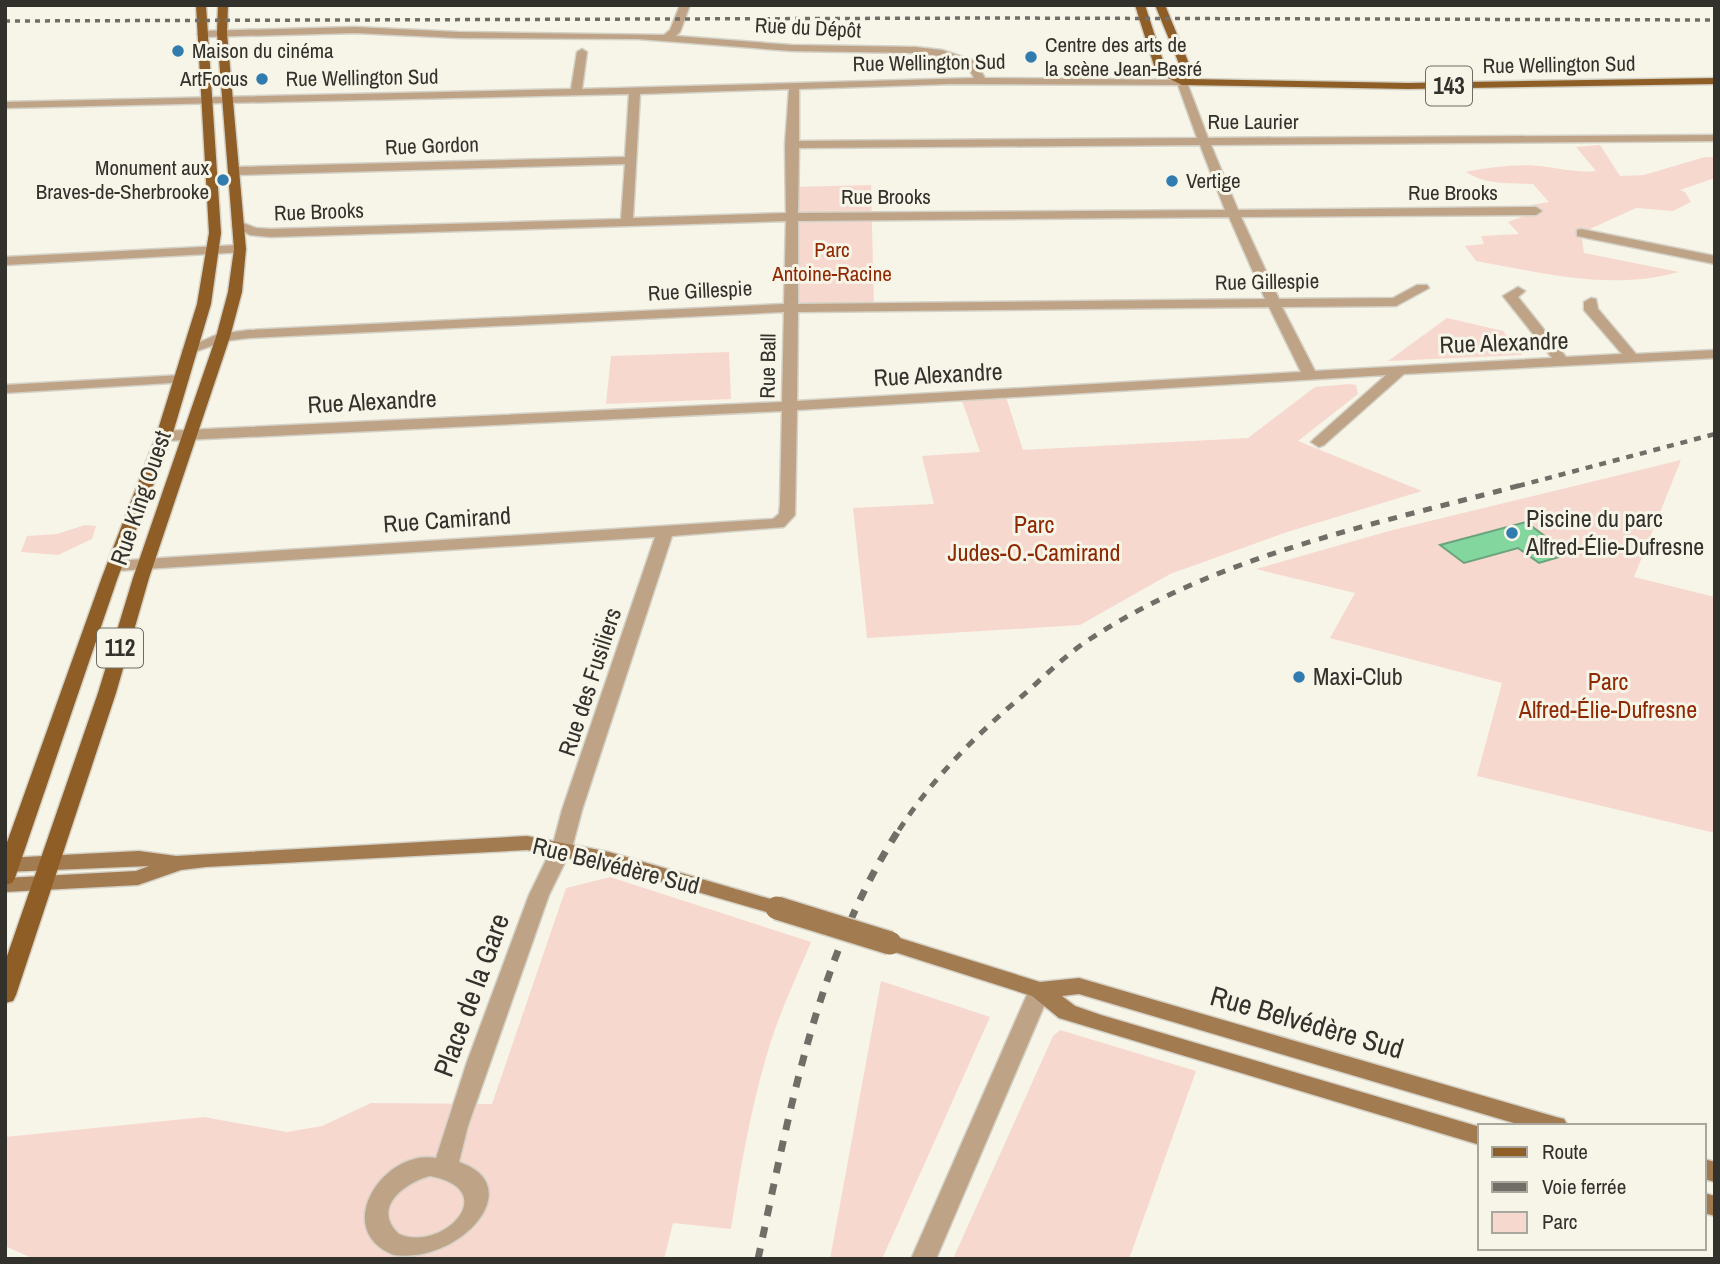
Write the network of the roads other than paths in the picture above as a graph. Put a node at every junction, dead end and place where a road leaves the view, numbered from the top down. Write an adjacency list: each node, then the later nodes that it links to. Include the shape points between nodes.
1 (201, 5): 8 (main road, Rue King Ouest / 112)
2 (223, 5): 7 (main road, Rue King Ouest / 112)
3 (674, 5): 9 (street)
4 (685, 5): 9 (street, via 674,32)
5 (1140, 5): 13 (main road, via 1161,72)
6 (1160, 5): 13 (main road, via 1187,71)
7 (222, 33): 8 (street, Rue du Dépôt); 9 (street, Rue du Dépôt, via 355,30); 17 (main road, Rue King Ouest / 112)
8 (202, 34): 18 (main road, Rue King Ouest / 112)
9 (666, 38): 11 (street, Rue du Dépôt, via 792,48 926,51 971,63)
10 (582, 52): 16 (street)
11 (981, 81): 13 (street, Rue Wellington Sud); 14 (street, Rue Wellington Sud)
12 (1715, 81): 13 (main road, Rue Wellington Sud / 143, via 1420,86)
13 (1182, 82): 21 (street)
14 (794, 85): 15 (street, Rue Wellington Sud); 22 (street, Rue Ball)
15 (635, 89): 16 (street, Rue Wellington Sud); 23 (street)
16 (576, 91): 17 (street, Rue Wellington Sud)
17 (228, 100): 18 (street, Rue Wellington Sud); 24 (main road, Rue King Ouest / 112)
18 (205, 101): 19 (street, Rue Wellington Sud); 31 (main road, Rue King Ouest / 112)
19 (5, 105)
20 (1715, 138): 21 (street, Rue Laurier)
21 (1203, 142): 22 (street, Rue Laurier); 26 (street)
22 (791, 145): 27 (street, Rue Ball)
23 (629, 160): 24 (street, Rue Gordon); 28 (street)
24 (235, 171): 30 (main road, Rue King Ouest / 112)
25 (1536, 212): 26 (street, Rue Brooks)
26 (1233, 214): 27 (street, Rue Brooks); 37 (street)
27 (792, 217): 28 (street, Rue Brooks); 38 (street, Rue Ball)
28 (626, 222): 30 (street, Rue Brooks, via 254,232)
29 (1581, 233): 32 (street)
30 (239, 237): 31 (street, Rue Brooks); 39 (main road, Rue King Ouest / 112, via 235,292)
31 (215, 244): 33 (street, Rue Brooks); 40 (main road, Rue King Ouest / 112, via 204,304)
32 (1715, 260)
33 (5, 261)
34 (1422, 288): 37 (street, Rue Gillespie, via 1396,302)
35 (1518, 291): 43 (street, via 1510,296)
36 (1591, 302): 42 (street, via 1591,310)
37 (1272, 303): 38 (street, Rue Gillespie); 45 (street)
38 (790, 308): 39 (street, Rue Gillespie); 48 (street, Rue Ball)
39 (223, 337): 40 (street, Rue Gillespie); 49 (main road, Rue King Ouest / 112)
40 (189, 350): 46 (main road, Rue King Ouest / 112)
41 (1715, 354): 42 (street, Rue Alexandre)
42 (1634, 360): 43 (street, Rue Alexandre)
43 (1563, 363): 44 (street, Rue Alexandre)
44 (1399, 370): 45 (street, Rue Alexandre); 51 (street)
45 (1310, 376): 48 (street, Rue Alexandre)
46 (182, 379): 47 (street); 50 (main road, Rue King Ouest / 112)
47 (5, 388)
48 (788, 405): 49 (street, Rue Alexandre); 52 (street, Rue Ball, via 788,505)
49 (191, 435): 50 (street, Rue Alexandre); 54 (main road, Rue King Ouest / 112)
50 (163, 436): 55 (main road, Rue King Ouest / 112)
51 (1319, 442)
52 (783, 520): 53 (street, Rue Camirand, via 769,526)
53 (665, 532): 54 (street, Rue Camirand); 56 (street, Rue des Fusiliers)
54 (145, 564): 55 (street, Rue Camirand); 57 (main road, Rue King Ouest / 112)
55 (114, 566): 59 (main road, Rue King Ouest / 112)
56 (562, 848): 58 (main road, Rue Belvédère Sud, via 504,843); 61 (main road, Rue Belvédère Sud, bridge, via 673,877); 65 (street, Place de la Gare, via 539,895 478,1062)
57 (50, 863): 58 (main road, Rue Belvédère Sud, via 139,858); 59 (main road, Rue Belvédère Sud); 60 (main road, Rue King Ouest / 112)
58 (178, 863): 60 (main road, Rue Belvédère Sud, via 138,878)
59 (6, 873): 60 (main road, Rue Belvédère Sud)
60 (42, 884): 62 (main road, Rue King Ouest / 112)
61 (1040, 990): 63 (main road, Rue Belvédère Sud, via 1079,986); 64 (main road, Rue Belvédère Sud, via 1066,1012); 66 (street)
62 (5, 995)
63 (1549, 1124)
64 (1478, 1135)
65 (446, 1167)
66 (923, 1259)

